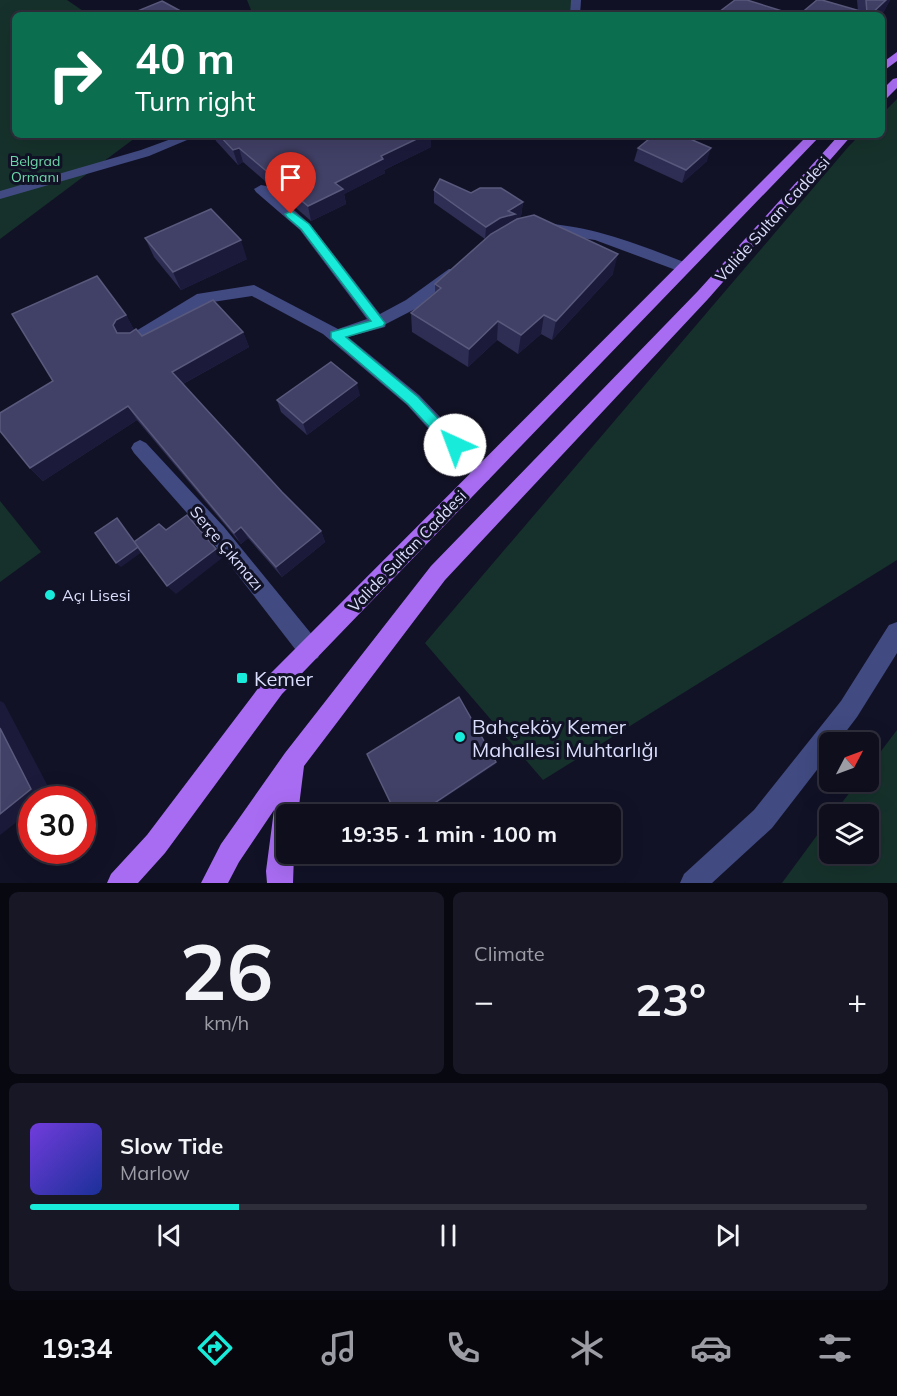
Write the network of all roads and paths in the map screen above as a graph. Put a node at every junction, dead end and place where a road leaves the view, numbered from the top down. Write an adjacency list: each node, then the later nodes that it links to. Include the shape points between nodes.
1 (897, 55): 2 (main road)
2 (885, 66)
3 (897, 81): 4 (main road)
4 (885, 94)
5 (185, 138): 9 (street)
6 (812, 138): 12 (main road, Valide Sultan Caddesi)
7 (843, 138): 20 (main road, Valide Sultan Caddesi, via 704,295 438,573)
8 (261, 189): 13 (street, via 305,227)
9 (0, 195)
10 (530, 228): 12 (street, via 560,228 606,236)
11 (465, 265): 13 (street, via 421,301)
12 (684, 268): 17 (main road, Valide Sultan Caddesi)
13 (379, 323): 14 (street)
14 (336, 335): 15 (street, via 254,290 202,298); 17 (street, via 413,400)
15 (132, 341)
16 (140, 448): 19 (street, Serçe Çıkmazı, via 217,533)
17 (482, 474): 19 (main road, Valide Sultan Caddesi)
18 (897, 633): 24 (street, via 849,709 764,819)
19 (310, 650): 21 (main road, Valide Sultan Caddesi, via 274,686 156,844)
20 (293, 761): 22 (main road, Valide Sultan Caddesi); 23 (main road)
21 (120, 883)
22 (214, 883)
23 (280, 883)
24 (693, 883)

